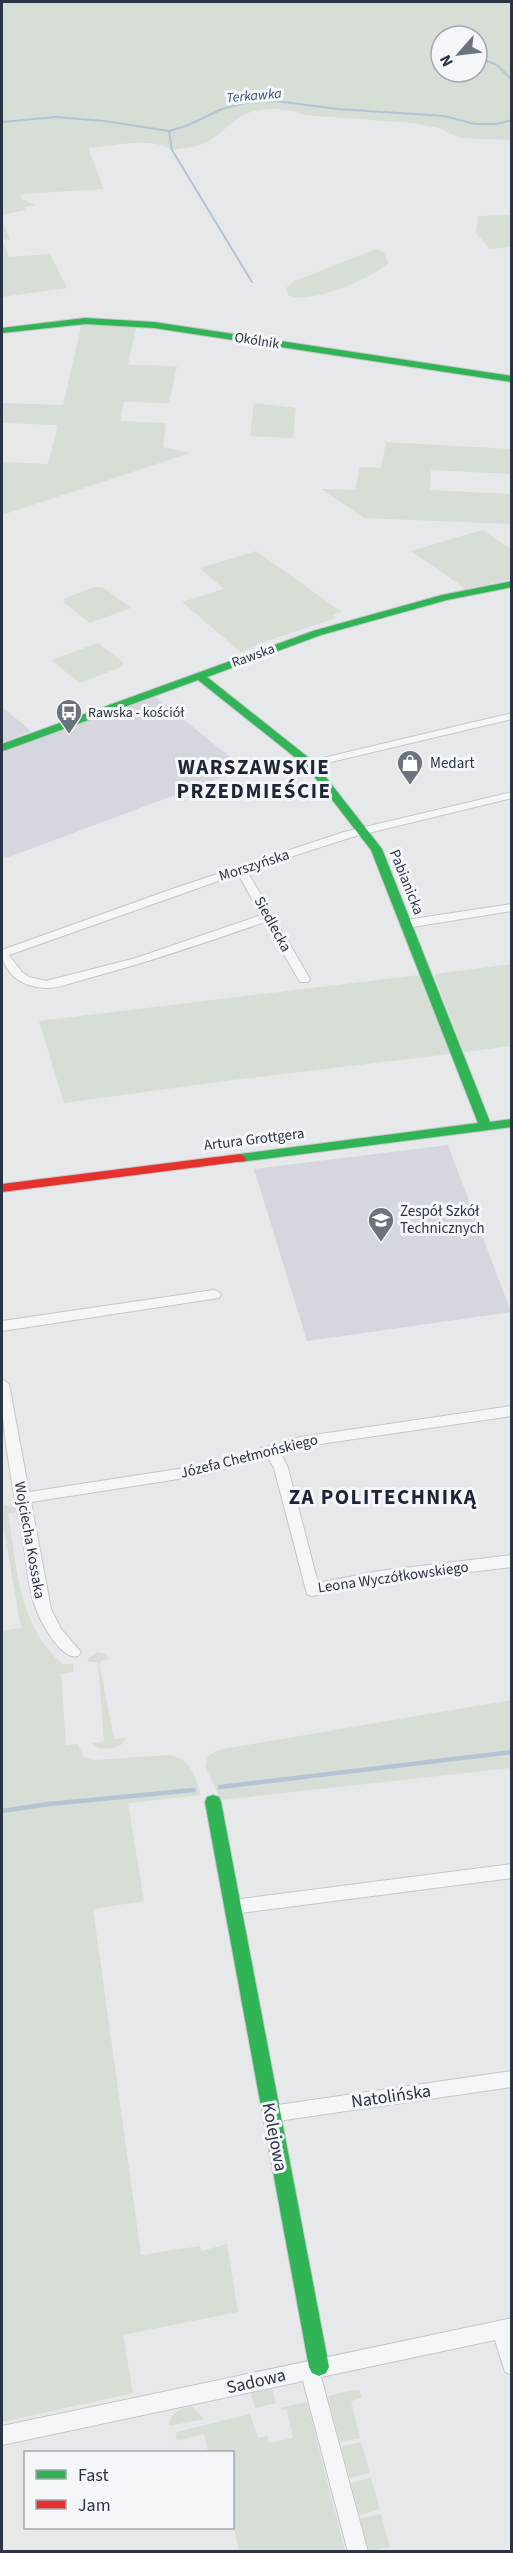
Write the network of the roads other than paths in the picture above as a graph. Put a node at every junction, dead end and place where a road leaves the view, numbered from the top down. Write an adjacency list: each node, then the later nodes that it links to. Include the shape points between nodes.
1 (2, 331): 2 (street, Okólnik, via 85,321 154,325)
2 (512, 379)
3 (512, 584): 4 (street, Rawska, via 347,623)
4 (198, 675): 6 (street, Rawska); 7 (street, Pabianicka)
5 (512, 716): 7 (street)
6 (2, 748)
7 (310, 764): 9 (street, Pabianicka)
8 (512, 795): 9 (street, Morszyńska)
9 (362, 830): 10 (street, Morszyńska); 13 (street, Pabianicka, via 376,849)
10 (241, 870): 12 (street, Siedlecka); 14 (street, Morszyńska)
11 (512, 907): 13 (street)
12 (268, 916): 14 (street, via 140,961 46,985 25,980); 15 (street, Siedlecka)
13 (406, 924): 17 (street, Pabianicka)
14 (2, 954)
15 (304, 979)
16 (512, 1123): 17 (street, Artura Grottgera)
17 (485, 1126): 18 (street, Artura Grottgera)
18 (2, 1188)
19 (214, 1295): 20 (street)
20 (2, 1326)
21 (2, 1384): 24 (street, Wojciecha Kossaka)
22 (512, 1411): 23 (street, Józefa Chełmońskiego, via 300,1442)
23 (272, 1450): 24 (street, Józefa Chełmońskiego, via 198,1471); 25 (street, Leona Wyczółkowskiego, via 281,1468 312,1590 379,1577)
24 (23, 1498): 26 (street, Wojciecha Kossaka, via 43,1609 56,1633)
25 (512, 1561)
26 (73, 1652)
27 (213, 1802): 29 (street, Kolejowa)
28 (512, 1871): 29 (street)
29 (232, 1907): 31 (street, Kolejowa)
30 (512, 2079): 31 (street, Natolińska)
31 (271, 2114): 34 (street, Kolejowa)
32 (506, 2328): 33 (street); 34 (street, Sadowa)
33 (512, 2366)
34 (314, 2368): 35 (street, Sadowa); 36 (street)
35 (2, 2436)
36 (358, 2552)

